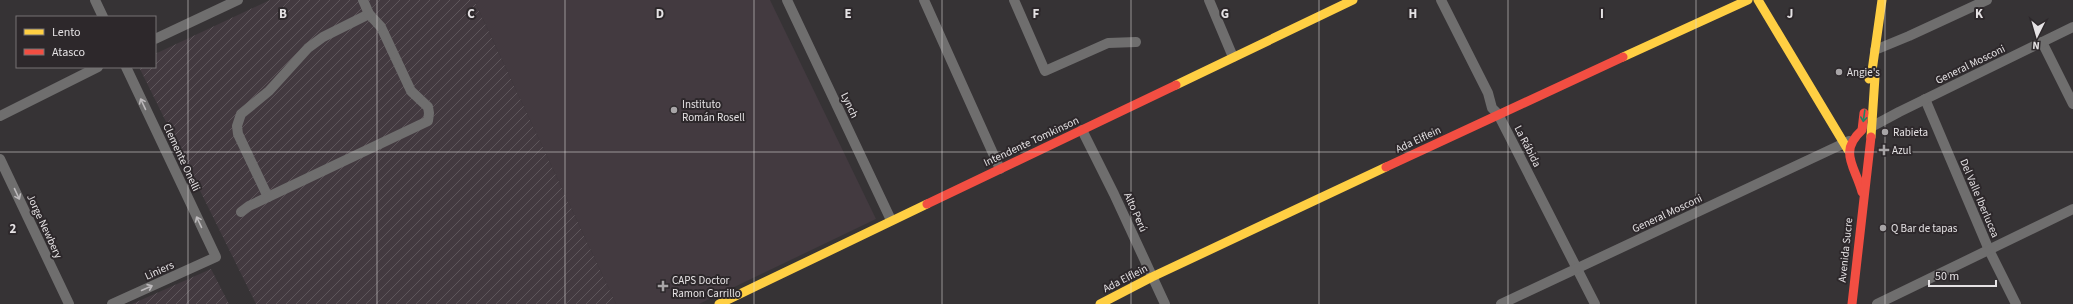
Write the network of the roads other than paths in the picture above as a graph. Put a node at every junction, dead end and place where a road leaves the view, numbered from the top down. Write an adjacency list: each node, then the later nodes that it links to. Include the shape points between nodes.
1 (95, 0): 15 (street)
2 (238, 0): 17 (street)
3 (363, 0): 14 (street)
4 (924, 0): 38 (street)
5 (1014, 0): 18 (street, via 1045,71 1108,43)
6 (1209, 0): 21 (street)
7 (1353, 0): 21 (street, Intendente Tomkinson)
8 (1441, 0): 29 (street, La Rábida, via 1488,93 1492,108)
9 (1748, 0): 29 (street, Ada Elflein)
10 (1758, 0): 31 (street)
11 (1882, 0): 20 (street, Avenida Sucre)
12 (1987, 0): 20 (street)
13 (791, 1): 43 (street, Lynch)
14 (369, 14): 39 (street, via 323,37 308,48 269,91 241,114 237,126 238,134); 39 (street, via 381,27 411,91 428,107 428,122)
15 (103, 16)
16 (2073, 27): 19 (street, General Mosconi)
17 (156, 39)
18 (1136, 42)
19 (2042, 42): 25 (street, General Mosconi); 27 (street)
20 (1875, 50): 24 (street, Avenida Sucre)
21 (1233, 57): 33 (street, Intendente Tomkinson)
22 (96, 68): 30 (street)
23 (126, 68): 45 (street, Clemente Onelli, one-way to 23)
24 (1872, 71): 26 (street, Avenida Sucre, via 1875,77); 34 (street, Avenida Sucre, one-way to 34, via 1869,76 1862,130)
25 (1925, 99): 28 (street, General Mosconi); 44 (street, Del Valle Iberlucea)
26 (1873, 103): 28 (street, via 1883,111); 32 (street, Avenida Sucre)
27 (2073, 104)
28 (1899, 112): 32 (street, General Mosconi)
29 (1498, 114): 46 (street, La Rábida); 47 (street, Ada Elflein)
30 (0, 116)
31 (1833, 124): 34 (street); 34 (street)
32 (1871, 127): 35 (street, Avenida Sucre)
33 (1082, 130): 38 (street, Intendente Tomkinson); 47 (street, Alto Perú)
34 (1852, 140): 35 (street, via 1866,138); 37 (street, Avenida Sucre, via 1848,158); 46 (street, General Mosconi)
35 (1870, 151): 37 (street, via 1859,164); 40 (street, Avenida Sucre)
36 (0, 159): 48 (street, Jorge Newbery, one-way to 48)
37 (1852, 163): 40 (street, Avenida Sucre)
38 (1000, 169): 43 (street, Intendente Tomkinson)
39 (268, 197): 42 (street)
40 (1863, 198): 55 (street, Avenida Sucre)
41 (2073, 209): 44 (street)
42 (241, 212)
43 (892, 220): 50 (street, Intendente Tomkinson)
44 (1989, 250): 56 (street); 57 (street, Del Valle Iberlucea)
45 (216, 257): 49 (street, Liniers, one-way to 45)
46 (1577, 268): 53 (street, General Mosconi); 54 (street, La Rábida)
47 (1152, 277): 51 (street, Ada Elflein); 52 (street, Alto Perú)
48 (69, 304)
49 (112, 304)
50 (719, 304)
51 (1100, 304)
52 (1165, 304)
53 (1501, 304)
54 (1595, 304)
55 (1852, 304)
56 (1877, 304)
57 (2016, 304)

